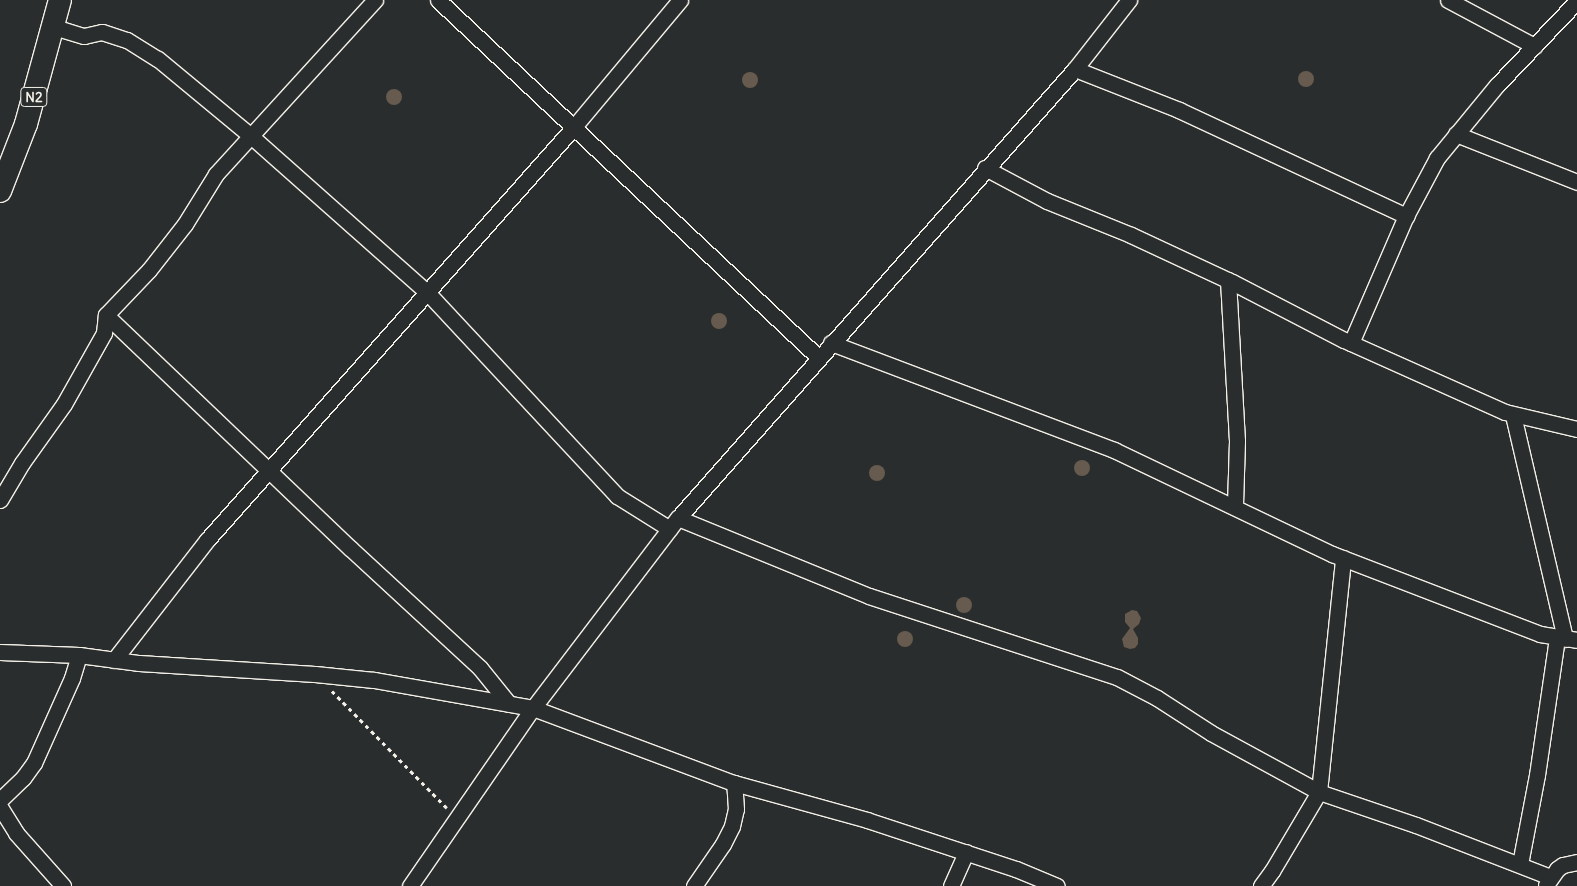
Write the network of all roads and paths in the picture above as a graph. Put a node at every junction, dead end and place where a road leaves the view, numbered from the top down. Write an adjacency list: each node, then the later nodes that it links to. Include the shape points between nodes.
1 (60, 0): 8 (highway, N2)
2 (376, 0): 13 (street)
3 (438, 0): 11 (street)
4 (680, 0): 11 (street)
5 (1129, 0): 10 (street)
6 (1448, 0): 9 (street)
7 (1577, 1): 9 (street)
8 (54, 27): 13 (street, via 84,36 102,32 137,45); 16 (highway, N2, via 26,124)
9 (1534, 46): 12 (street)
10 (1075, 69): 14 (street); 17 (street, via 1179,110)
11 (573, 128): 19 (street); 23 (street)
12 (1456, 134): 15 (street); 17 (street, via 1437,158)
13 (251, 136): 19 (street); 20 (street, via 216,174 185,224 148,270)
14 (985, 168): 18 (street, via 1047,201 1131,234); 21 (street, via 918,248)
15 (1577, 182)
16 (0, 192)
17 (1406, 216): 22 (street)
18 (1228, 280): 22 (street); 28 (street, via 1237,441)
19 (427, 292): 26 (street); 29 (street, via 616,496)
20 (106, 315): 26 (street); 27 (street, via 104,333 64,404)
21 (831, 343): 23 (street); 28 (street, via 1114,450)
22 (1351, 343): 24 (street)
23 (818, 357): 29 (street)
24 (1513, 415): 25 (street); 31 (street)
25 (1577, 429)
26 (269, 471): 34 (street, via 207,540); 36 (street, via 480,668)
27 (0, 500)
28 (1235, 506): 30 (street)
29 (674, 523): 37 (street); 39 (street, via 869,596 1117,677)
30 (1343, 558): 31 (street, via 1523,628); 39 (street)
31 (1566, 639): 45 (street)
32 (0, 652): 33 (street)
33 (79, 655): 34 (street); 40 (street, via 34,763)
34 (114, 660): 35 (street)
35 (315, 674): 36 (street, via 374,680); 42 (path)
36 (509, 704): 37 (street)
37 (533, 708): 38 (street); 42 (street)
38 (734, 783): 43 (street); 49 (street, via 736,809 732,826)
39 (1319, 792): 45 (street, via 1416,824); 52 (street)
40 (0, 800)
41 (0, 807): 47 (street, via 16,833)
42 (457, 818): 48 (street)
43 (966, 852): 50 (street); 51 (street)
44 (1577, 862): 46 (street, via 1563,865)
45 (1520, 864): 46 (street)
46 (1548, 882)
47 (63, 886)
48 (410, 886)
49 (694, 886)
50 (951, 886)
51 (1057, 886)
52 (1261, 886)

